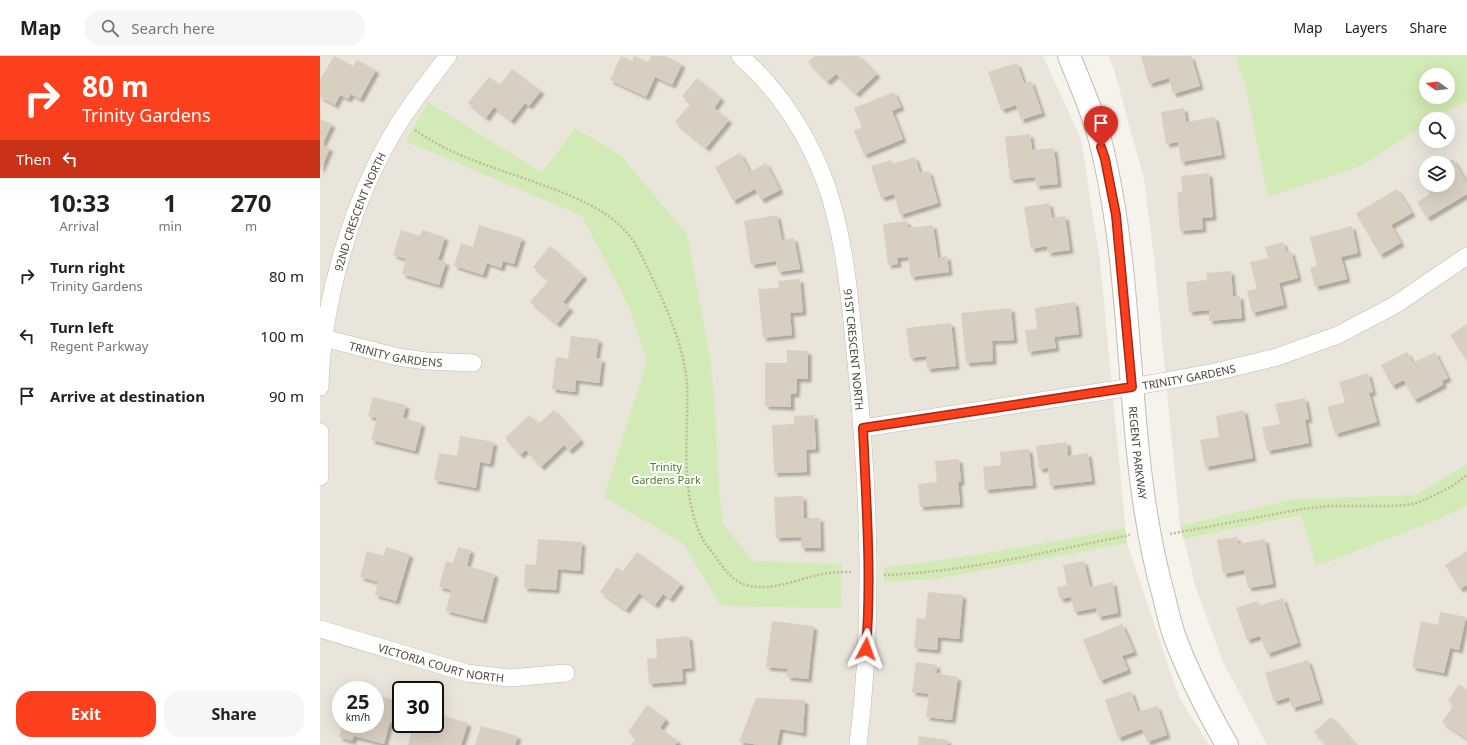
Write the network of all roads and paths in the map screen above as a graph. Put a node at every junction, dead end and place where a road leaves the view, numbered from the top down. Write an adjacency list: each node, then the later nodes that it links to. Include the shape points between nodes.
1 (448, 56): 4 (street, 92ND CRESCENT NORTH)
2 (740, 56): 10 (street, 91ST CRESCENT NORTH, via 782,102 806,140 838,223 847,272)
3 (1069, 56): 9 (street, REGENT PARKWAY, via 1090,110 1105,159 1116,215)
4 (401, 121): 6 (street, 92ND CRESCENT NORTH, via 379,159 361,199 344,247); 16 (path, via 426,138 456,153 595,207 611,217 633,241 662,298 682,357 687,390 687,479 692,513 703,540 726,571 746,585 759,587 829,573)
5 (1467, 256): 9 (street, TRINITY GARDENS, via 1395,304 1338,334 1277,357 1215,372)
6 (322, 338): 7 (street, TRINITY GARDENS, via 398,357); 8 (street, 92ND CRESCENT NORTH)
7 (473, 363)
8 (320, 387)
9 (1132, 387): 10 (street, TRINITY GARDENS); 21 (street, REGENT PARKWAY, via 1149,535 1159,582 1174,635 1200,694)
10 (863, 428): 20 (street, 91ST CRESCENT NORTH, via 868,531 868,636)
11 (320, 432): 13 (street)
12 (1467, 475): 15 (path, via 1454,485 1417,503 1302,509)
13 (320, 477)
14 (1132, 534): 17 (path, via 961,568)
15 (1166, 535)
16 (856, 572)
17 (881, 575)
18 (320, 629): 19 (street, VICTORIA COURT NORTH, via 467,673 510,678)
19 (566, 673)
20 (858, 745)
21 (1227, 745)

